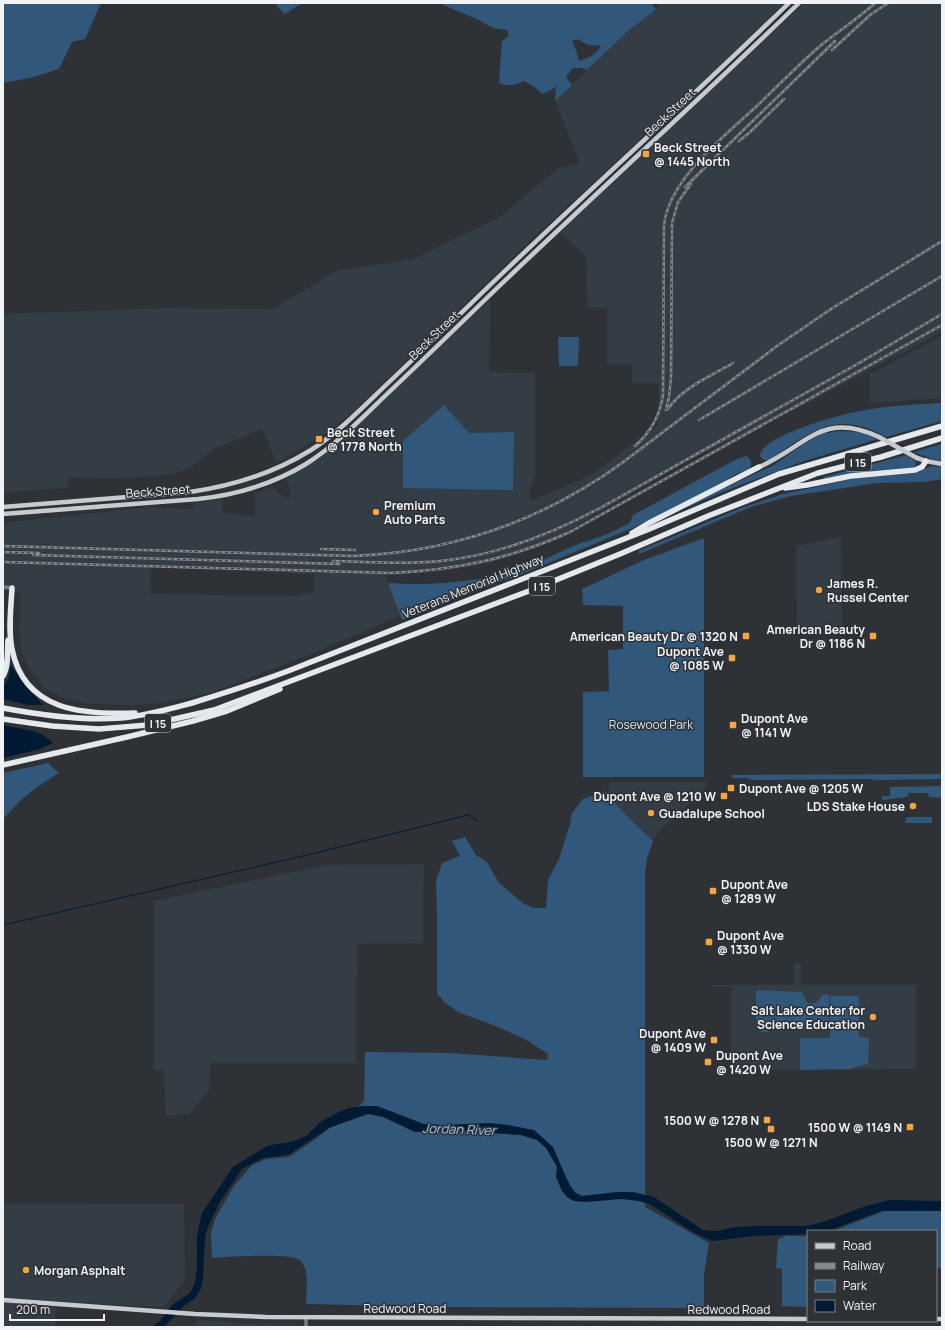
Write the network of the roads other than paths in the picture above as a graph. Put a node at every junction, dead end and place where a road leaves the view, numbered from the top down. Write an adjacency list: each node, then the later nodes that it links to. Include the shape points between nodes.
1 (789, 3): 9 (main road, Beck Street, via 367,404 316,447 267,472 218,488)
2 (799, 3): 10 (main road, Beck Street, via 363,417 305,464 268,483 224,495)
3 (942, 426): 11 (highway, Veterans Memorial Highway / I 15, via 779,474)
4 (942, 438): 8 (highway, Veterans Memorial Highway / I 15, via 818,473)
5 (926, 461): 6 (main road); 7 (main road, bridge, via 880,436 850,428 829,429 809,436 776,460); 8 (highway, via 922,467 915,470 850,476)
6 (942, 464)
7 (760, 468): 11 (highway)
8 (775, 489): 14 (highway, Veterans Memorial Highway / I 15, via 530,591)
9 (3, 507)
10 (3, 514)
11 (620, 540): 16 (highway, Veterans Memorial Highway / I 15, via 281,674 234,691)
12 (8, 588): 13 (highway, via 7,660); 16 (highway, via 10,632 16,664 28,684 43,698 64,708 83,711)
13 (3, 676)
14 (305, 676): 17 (highway, Veterans Memorial Highway / I 15, via 214,710 148,725 83,728); 18 (highway, via 288,686 214,715)
15 (3, 708): 16 (highway, Veterans Memorial Highway / I 15, via 77,718 120,718)
16 (159, 712)
17 (3, 719)
18 (3, 765)
19 (3, 1300): 20 (main road, Redwood Road, via 227,1316)
20 (306, 1317): 21 (main road, Redwood Road); 22 (street)
21 (807, 1320)
22 (306, 1327)

